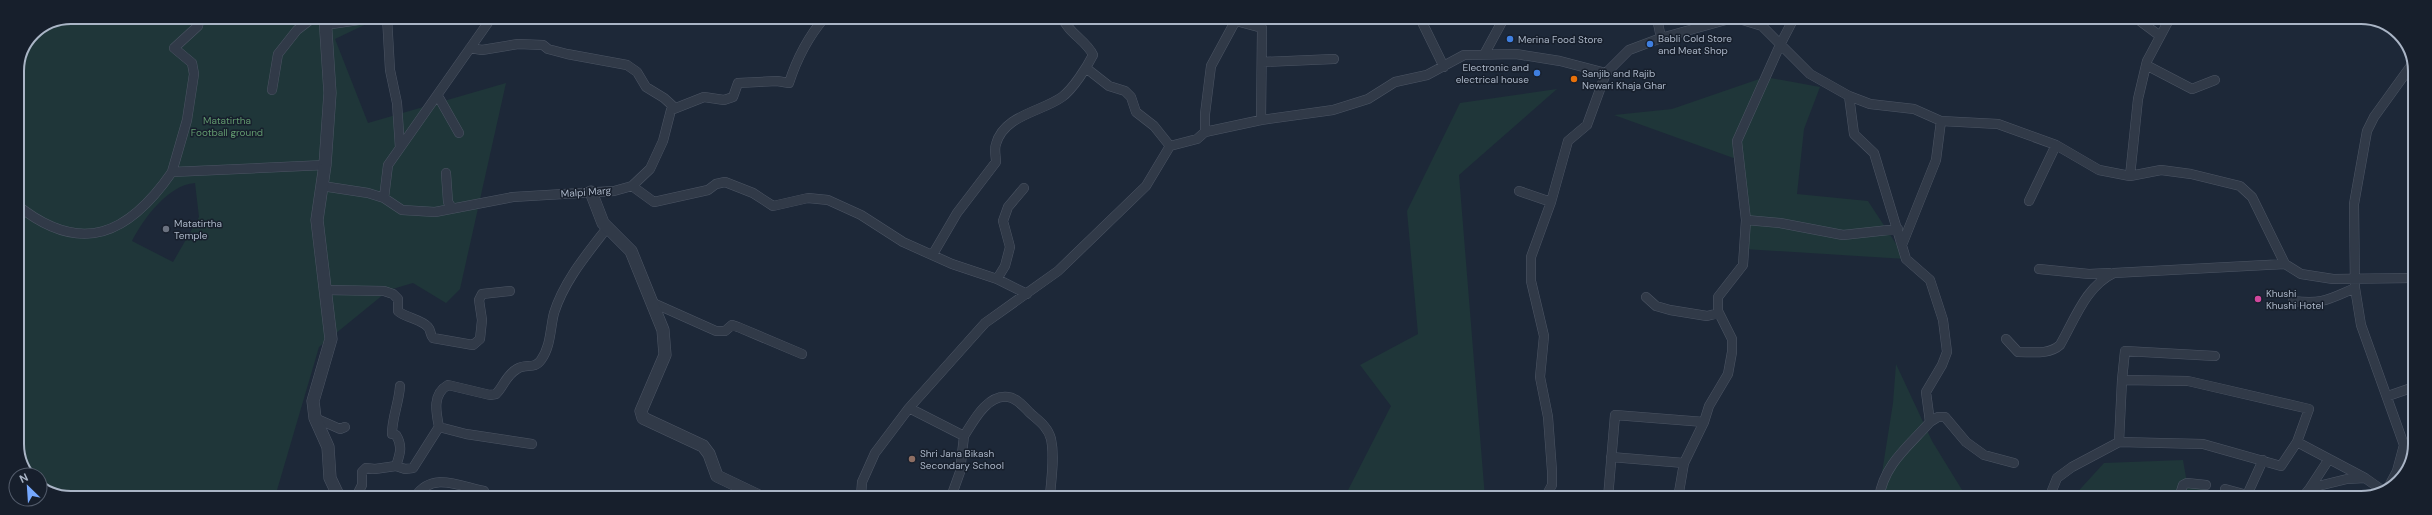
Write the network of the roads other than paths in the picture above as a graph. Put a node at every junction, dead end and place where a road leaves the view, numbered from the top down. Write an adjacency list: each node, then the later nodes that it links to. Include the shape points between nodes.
1 (198, 24): 43 (street, via 174,48 192,63 194,74 187,120)
2 (305, 24): 31 (street, via 278,54)
3 (325, 24): 42 (street, via 330,92)
4 (387, 24): 41 (street, via 390,70 397,103)
5 (487, 24): 21 (street)
6 (819, 24): 34 (street, via 795,64 789,83 738,83 734,97 724,100 704,97)
7 (1067, 24): 27 (street, via 1093,55)
8 (1235, 24): 37 (street, via 1211,66)
9 (1250, 24): 24 (street, via 1262,28)
10 (1423, 24): 26 (street)
11 (1501, 24): 22 (street)
12 (1658, 24): 19 (street)
13 (1711, 24): 19 (street)
14 (1756, 24): 20 (street, via 1762,26)
15 (1791, 24): 20 (street)
16 (2144, 24): 18 (street)
17 (2167, 24): 18 (street)
18 (2160, 36): 25 (street)
19 (1661, 38): 29 (street, via 1629,50)
20 (1780, 45): 33 (street, via 1810,74); 56 (street, via 1737,141)
21 (470, 48): 32 (street); 34 (street, via 482,50 518,44 543,45 548,50 627,64 637,72 646,87)
22 (1485, 53): 26 (street, via 1464,55); 29 (street, via 1516,54 1560,61)
23 (1334, 59): 24 (street)
24 (1262, 62): 35 (street)
25 (2146, 65): 30 (street, via 2192,89); 45 (street, via 2138,99)
26 (1444, 67): 35 (street, via 1427,75 1395,82 1368,99 1333,110)
27 (1086, 68): 40 (street, via 1109,86 1125,91 1136,112 1154,126); 60 (street, via 1063,96 1014,120 1002,132 995,144 996,162 956,213)
28 (2408, 70): 65 (street, via 2374,118 2368,131 2354,204)
29 (1606, 73): 52 (street, via 1587,125 1568,141)
30 (2215, 80)
31 (272, 90)
32 (438, 96): 38 (street); 41 (street)
33 (1848, 96): 36 (street, via 1870,104 1914,108); 58 (street, via 1854,134 1874,153)
34 (675, 108): 47 (street, Malpi Marg, via 668,114 663,140 650,169)
35 (1261, 120): 37 (street)
36 (1941, 121): 39 (street, via 1998,124); 59 (street, via 1936,160)
37 (1205, 132): 40 (street, via 1197,139)
38 (459, 133)
39 (2056, 145): 45 (street, via 2099,170); 53 (street)
40 (1170, 146): 70 (street, via 1146,186 1058,271)
41 (400, 148): 51 (street, via 388,165)
42 (325, 165): 43 (street); 46 (street)
43 (172, 172): 55 (street, via 158,192 134,216 121,225 102,232 76,234 53,228)
44 (446, 173): 54 (street, via 448,202)
45 (2130, 176): 61 (street, via 2161,170 2191,174 2240,186 2252,197)
46 (322, 186): 51 (street, Malpi Marg); 68 (street, via 318,220)
47 (632, 186): 50 (street, Malpi Marg, via 614,191); 60 (street, via 654,202 708,190 716,184 725,182 753,193 773,206 808,198 828,200 861,215 903,242)
48 (1024, 188): 64 (street, via 1008,207 1003,221 1010,247 1005,266)
49 (1519, 191): 52 (street)
50 (591, 192): 54 (street, Malpi Marg, via 513,197); 57 (street)
51 (384, 198): 54 (street, Malpi Marg, via 402,210 435,212)
52 (1552, 202): 114 (street, via 1531,257 1530,281 1544,336 1540,377 1548,417 1552,471 1552,485)
53 (2029, 202)
54 (452, 208)
55 (24, 210)
56 (1746, 220): 58 (street, via 1780,223 1843,235); 74 (street, via 1743,265 1718,297)
57 (607, 228): 73 (street, via 631,250); 87 (street, via 566,284 554,313 540,362 535,366 517,368 507,376 496,394 490,395 448,385 444,387 436,401)
58 (1898, 229): 59 (street)
59 (1902, 245): 85 (street, via 1906,259 1930,280 1943,320 1947,352 1926,392)
60 (932, 254): 64 (street, via 952,264)
61 (2285, 264): 63 (street); 65 (street, via 2301,274 2333,279)
62 (2039, 269): 63 (street, via 2089,274)
63 (2114, 273): 75 (street, via 2092,288 2055,350 2042,353 2018,352)
64 (997, 278): 70 (street)
65 (2354, 278): 66 (street); 67 (street)
66 (2408, 278)
67 (2354, 288): 72 (street, via 2320,302); 81 (street, via 2361,325)
68 (326, 290): 69 (street, via 384,291 393,294 398,299 398,312 424,324 429,328 433,338 473,344 480,339 482,294); 83 (street, via 331,339 313,401)
69 (510, 292)
70 (1027, 294): 82 (street, via 985,323)
71 (1646, 297): 74 (street, via 1656,306 1670,310 1707,316)
72 (2292, 301)
73 (651, 302): 76 (street, via 716,332 725,331 732,325); 110 (street, via 663,330 666,345 665,355 641,411 643,418 703,446 709,454 717,476)
74 (1719, 313): 84 (street, via 1732,339 1732,352 1728,374 1709,406)
75 (2006, 339)
76 (802, 354)
77 (2215, 356): 78 (street, via 2125,351)
78 (2122, 380): 89 (street); 90 (street, via 2188,381 2309,409)
79 (400, 386): 99 (street, via 392,422 392,434 396,435 401,443)
80 (2408, 389): 81 (street)
81 (2388, 396): 92 (street)
82 (909, 408): 88 (street); 111 (street, via 875,453 862,482)
83 (315, 418): 86 (street, via 340,429); 106 (street, via 326,438 330,478)
84 (1704, 422): 94 (street, via 1616,415); 97 (street)
85 (1930, 422): 98 (street, via 1938,417 1945,417 1966,442 1984,455); 117 (street, via 1890,464)
86 (345, 426)
87 (440, 427): 91 (street, via 466,434); 99 (street, via 413,468)
88 (964, 436): 112 (street, via 960,472); 113 (street, via 980,412 989,404 999,398 1017,400 1046,428 1051,439)
89 (2119, 442): 96 (street, via 2203,444); 118 (street, via 2057,478)
90 (2297, 442): 95 (street); 96 (street, via 2281,466)
91 (532, 444)
92 (2404, 445): 93 (street); 100 (street)
93 (2407, 453)
94 (1612, 458): 97 (street); 115 (street)
95 (2329, 459): 101 (street); 103 (street)
96 (2263, 460): 121 (street)
97 (1684, 463): 116 (street)
98 (2014, 463)
99 (396, 466): 107 (street, via 366,468 362,472 362,485)
100 (2394, 477)
101 (2365, 478): 103 (street); 104 (street)
102 (2206, 485): 119 (street, via 2187,482)
103 (2310, 488): 122 (street)
104 (2379, 488)
105 (2225, 489): 120 (street)
106 (336, 491)
107 (359, 491)
108 (420, 491): 109 (street, via 433,482 448,482)
109 (484, 491)
110 (748, 491)
111 (861, 491)
112 (953, 491)
113 (1050, 491)
114 (1549, 491)
115 (1609, 491)
116 (1679, 491)
117 (1880, 491)
118 (2052, 491)
119 (2182, 491)
120 (2232, 491)
121 (2252, 491)
122 (2308, 491)

